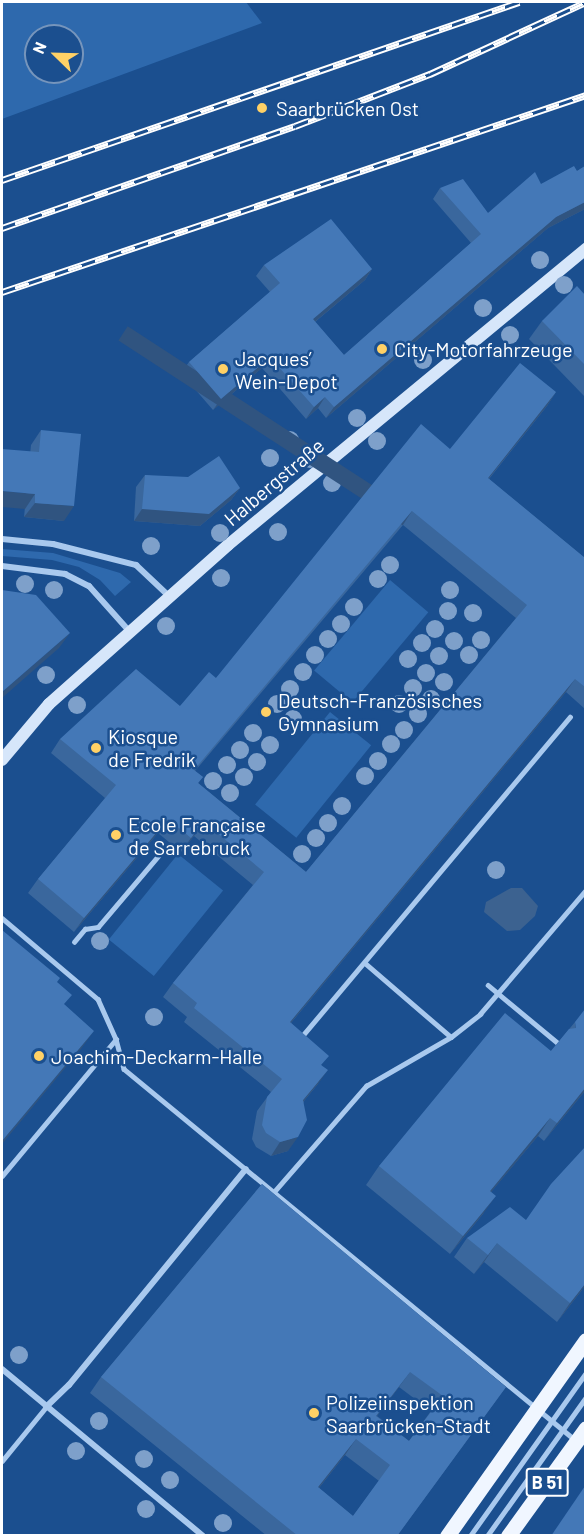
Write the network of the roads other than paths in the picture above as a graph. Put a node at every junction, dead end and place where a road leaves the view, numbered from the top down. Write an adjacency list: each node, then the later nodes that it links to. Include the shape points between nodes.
1 (585, 249): 4 (street, Halbergstraße)
2 (2, 539): 4 (street, via 53,544 136,565)
3 (2, 566): 5 (street, via 65,573 89,586)
4 (170, 597): 5 (street, Halbergstraße)
5 (130, 632): 7 (street, Halbergstraße, via 49,704)
6 (570, 717): 12 (lane)
7 (2, 760)
8 (165, 848): 11 (lane, via 98,927 85,929)
9 (584, 894): 14 (lane)
10 (2, 918): 17 (lane, via 98,999)
11 (74, 942)
12 (364, 963): 15 (lane); 16 (lane)
13 (488, 985): 14 (lane)
14 (500, 995): 16 (lane); 18 (lane)
15 (303, 1035)
16 (451, 1038): 21 (lane, via 366,1086)
17 (116, 1039): 19 (lane, via 124,1069); 20 (lane)
18 (559, 1044)
19 (246, 1169): 21 (lane); 26 (street, via 69,1385)
20 (2, 1176)
21 (273, 1193): 27 (lane)
22 (585, 1340): 27 (main road, B 51)
23 (2, 1369): 26 (street)
24 (585, 1373): 28 (lane)
25 (585, 1397): 29 (lane)
26 (46, 1407): 31 (lane); 32 (street)
27 (536, 1411): 28 (lane); 33 (main road, B 51)
28 (551, 1422): 29 (lane); 34 (lane)
29 (562, 1430): 30 (lane); 35 (lane)
30 (581, 1435): 36 (main road, B 51)
31 (2, 1461)
32 (203, 1536)
33 (447, 1536)
34 (470, 1536)
35 (487, 1536)
36 (508, 1536)

